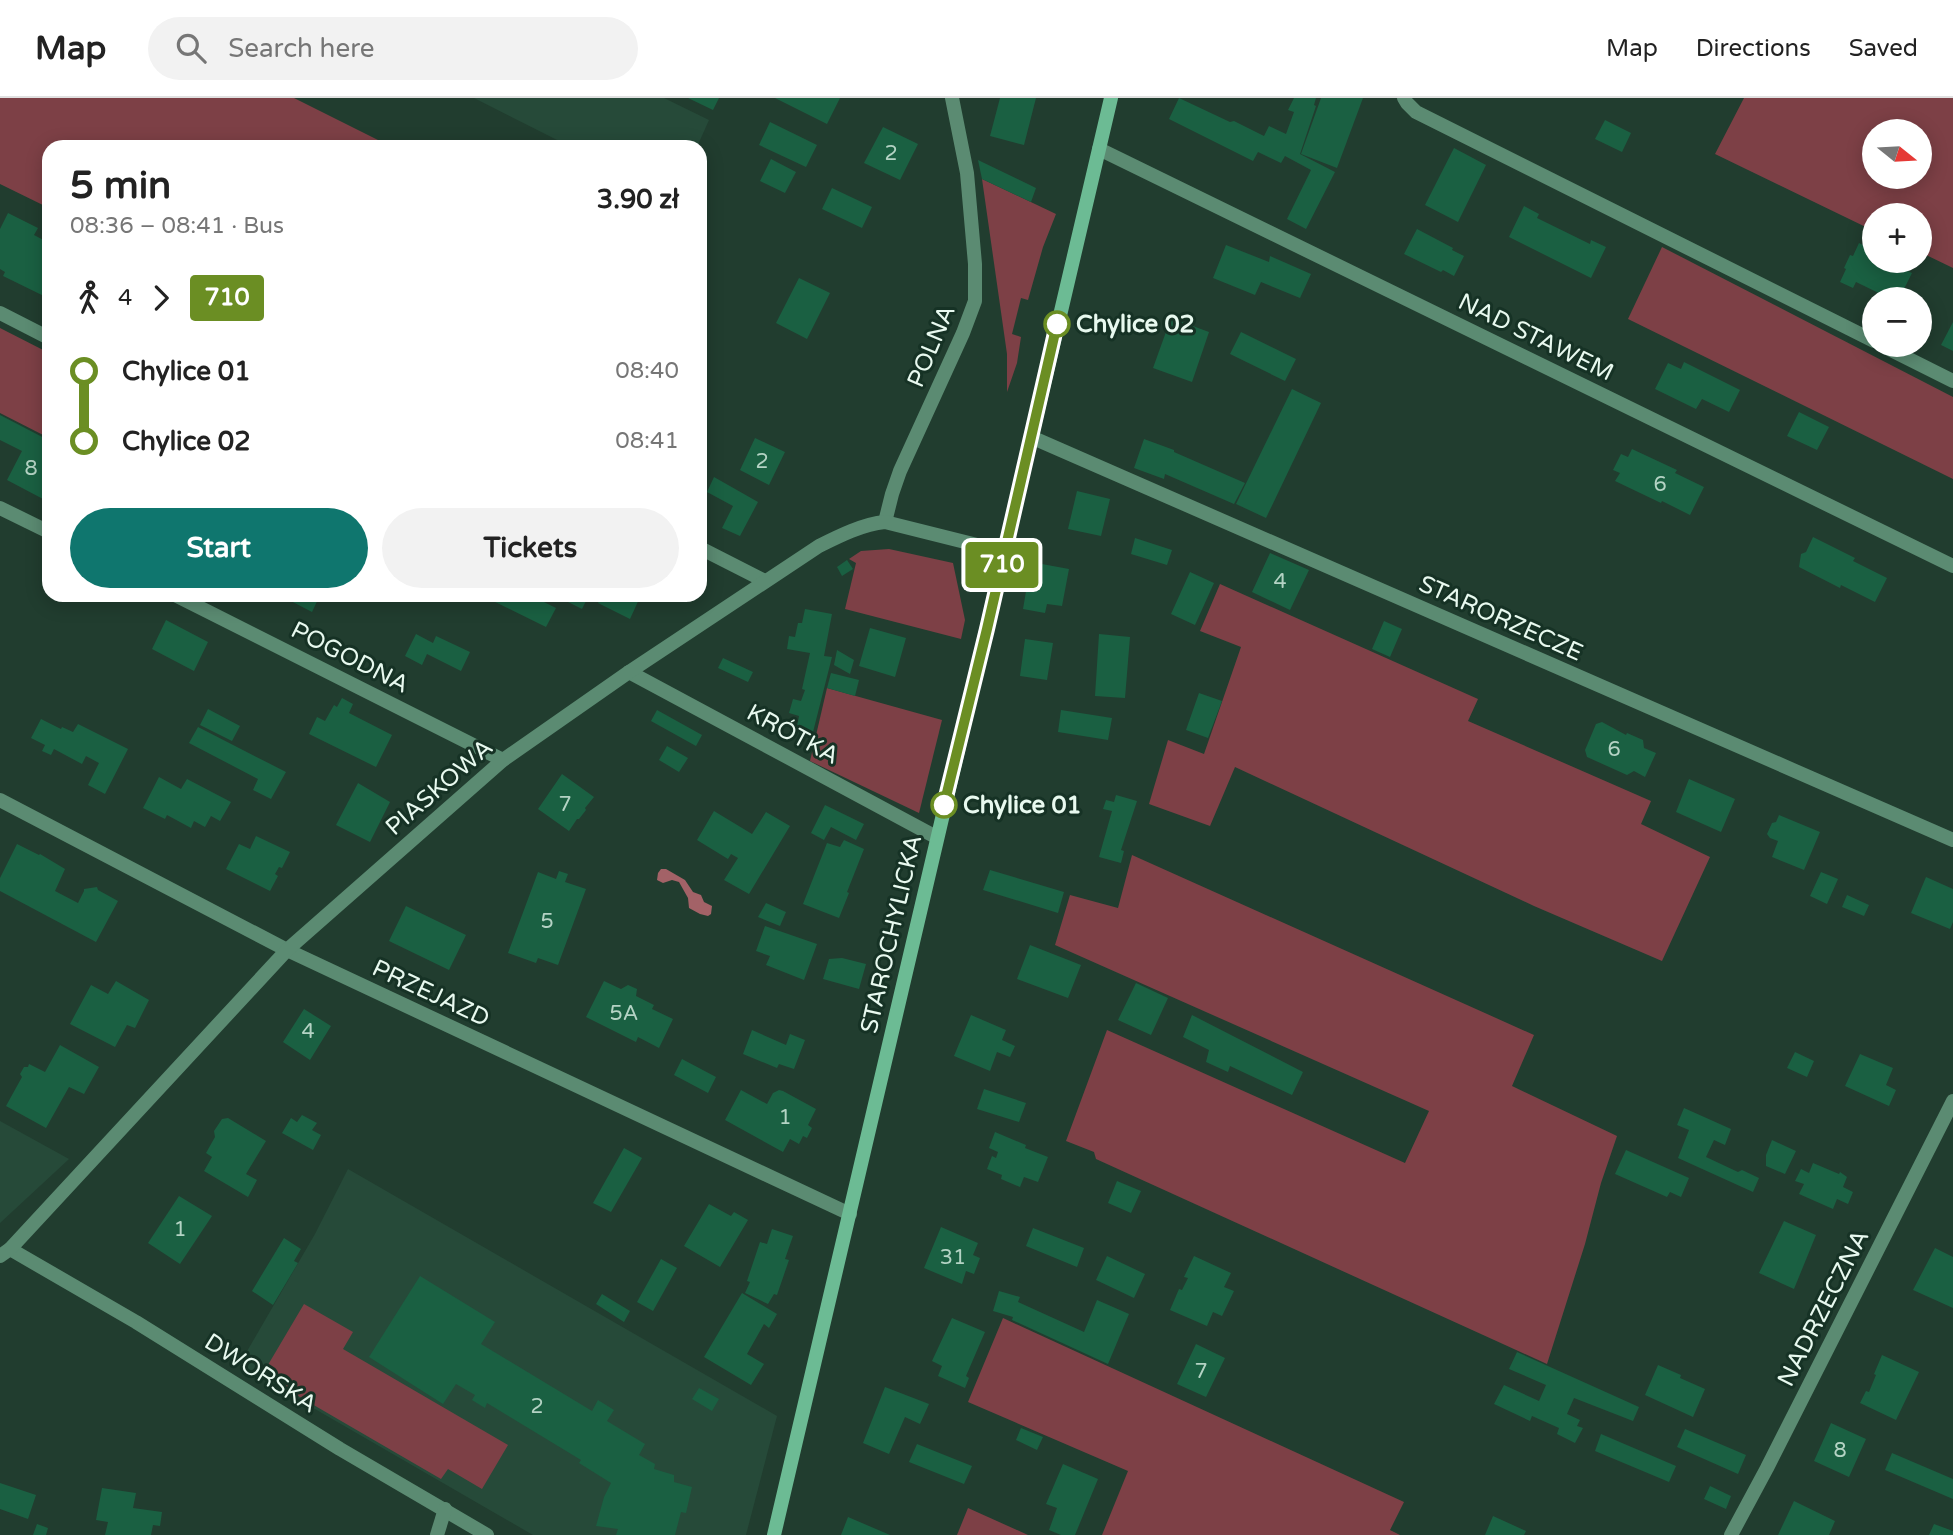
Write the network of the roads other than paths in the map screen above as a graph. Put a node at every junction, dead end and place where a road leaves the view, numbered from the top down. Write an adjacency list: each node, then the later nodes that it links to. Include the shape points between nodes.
1 (952, 98): 12 (street, POLNA, via 967,173 975,301 900,471)
2 (1111, 98): 4 (street, STAROCHYLICKA)
3 (1404, 98): 7 (street, via 1416,112)
4 (1099, 149): 10 (street, STAROCHYLICKA); 16 (street, NAD STAWEM)
5 (0, 313): 6 (street)
6 (42, 334)
7 (1862, 335)
8 (1905, 357): 9 (street)
9 (1953, 381)
10 (1031, 437): 15 (street, STAROCHYLICKA); 23 (street, STARORZECZE)
11 (0, 508): 13 (street)
12 (885, 522): 15 (street, PIASKOWA); 17 (street, PIASKOWA, via 835,537)
13 (42, 529)
14 (707, 552): 17 (street)
15 (1005, 552): 22 (street, STAROCHYLICKA)
16 (1953, 566)
17 (765, 581): 19 (street, PIASKOWA)
18 (189, 602): 20 (street, POGODNA)
19 (629, 672): 20 (street, PIASKOWA); 22 (street, KRÓTKA)
20 (503, 760): 24 (street, PIASKOWA)
21 (0, 800): 24 (street, PRZEJAZD)
22 (936, 837): 26 (street, STAROCHYLICKA)
23 (1953, 840)
24 (287, 950): 26 (street, PRZEJAZD); 27 (street, PIASKOWA)
25 (1953, 1101): 32 (street, NADRZECZNA)
26 (850, 1214): 31 (street, STAROCHYLICKA)
27 (5, 1253): 28 (street, DWORSKA, via 136,1322)
28 (445, 1509): 29 (street); 30 (street, DWORSKA)
29 (438, 1535)
30 (487, 1535)
31 (774, 1535)
32 (1731, 1535)

